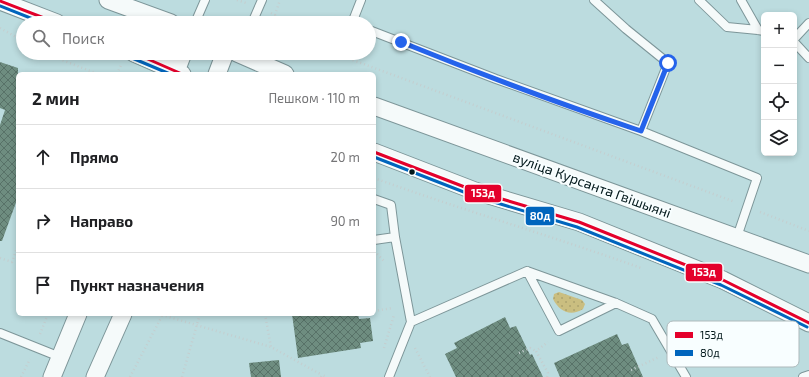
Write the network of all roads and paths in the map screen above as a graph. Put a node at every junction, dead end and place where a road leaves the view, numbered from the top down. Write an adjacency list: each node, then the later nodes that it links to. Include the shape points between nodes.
1 (108, 0): 12 (street)
2 (205, 0): 13 (lane)
3 (262, 0): 14 (lane)
4 (280, 0): 10 (path)
5 (361, 0): 15 (lane)
6 (594, 0): 38 (lane, via 668,63)
7 (699, 0): 18 (lane, via 727,27)
8 (741, 0): 18 (lane)
9 (0, 1): 11 (street)
10 (275, 14)
11 (39, 16)
12 (152, 16)
13 (198, 16)
14 (255, 16)
15 (355, 16)
16 (809, 24): 20 (lane)
17 (0, 28): 21 (path)
18 (761, 30)
19 (376, 33): 38 (lane, via 496,80)
20 (797, 36)
21 (16, 38)
22 (797, 45): 23 (lane)
23 (809, 58)
24 (62, 60): 30 (path)
25 (149, 60): 33 (street)
26 (181, 60): 34 (street)
27 (222, 60): 35 (street)
28 (253, 60): 36 (street)
29 (353, 60): 42 (path)
30 (84, 69): 31 (path); 32 (path)
31 (83, 72)
32 (92, 72)
33 (176, 72)
34 (178, 72)
35 (218, 72)
36 (280, 72)
37 (376, 107): 45 (street, вуліца Курсанта Гвішыяні)
38 (641, 131): 42 (lane, via 757,178)
39 (376, 153): 63 (street, via 475,191 579,222 723,280)
40 (376, 179): 52 (path)
41 (376, 200): 44 (lane, via 391,205)
42 (747, 207): 43 (path); 45 (lane)
43 (809, 231)
44 (395, 237): 46 (lane); 62 (lane)
45 (737, 237): 51 (street, вуліца Курсанта Гвішыяні)
46 (376, 240)
47 (16, 251): 49 (path, via 12,262)
48 (376, 253): 50 (path)
49 (0, 258)
50 (387, 264)
51 (809, 264)
52 (645, 270)
53 (528, 271): 54 (lane); 54 (lane, via 559,331); 62 (lane)
54 (616, 303): 67 (lane, via 652,319)
55 (376, 310): 70 (path, via 393,308 395,317)
56 (77, 316): 74 (street)
57 (122, 316): 80 (street)
58 (162, 316): 81 (path)
59 (166, 316): 64 (path)
60 (199, 316): 64 (path)
61 (265, 316): 69 (path)
62 (411, 322): 84 (lane)
63 (809, 323)
64 (196, 326): 69 (path); 82 (path)
65 (0, 333): 74 (lane)
66 (548, 342): 71 (path)
67 (667, 345)
68 (414, 346): 85 (path)
69 (271, 347): 78 (path)
70 (383, 349)
71 (536, 351): 72 (path, via 530,348); 86 (path)
72 (519, 353)
73 (663, 355): 76 (path)
74 (60, 357): 79 (street)
75 (680, 367): 87 (lane)
76 (630, 370)
77 (809, 375): 88 (lane)
78 (322, 376): 83 (path)
79 (52, 377)
80 (95, 377)
81 (130, 377)
82 (182, 377)
83 (327, 377)
84 (388, 377)
85 (430, 377)
86 (548, 377)
87 (686, 377)
88 (803, 377)

